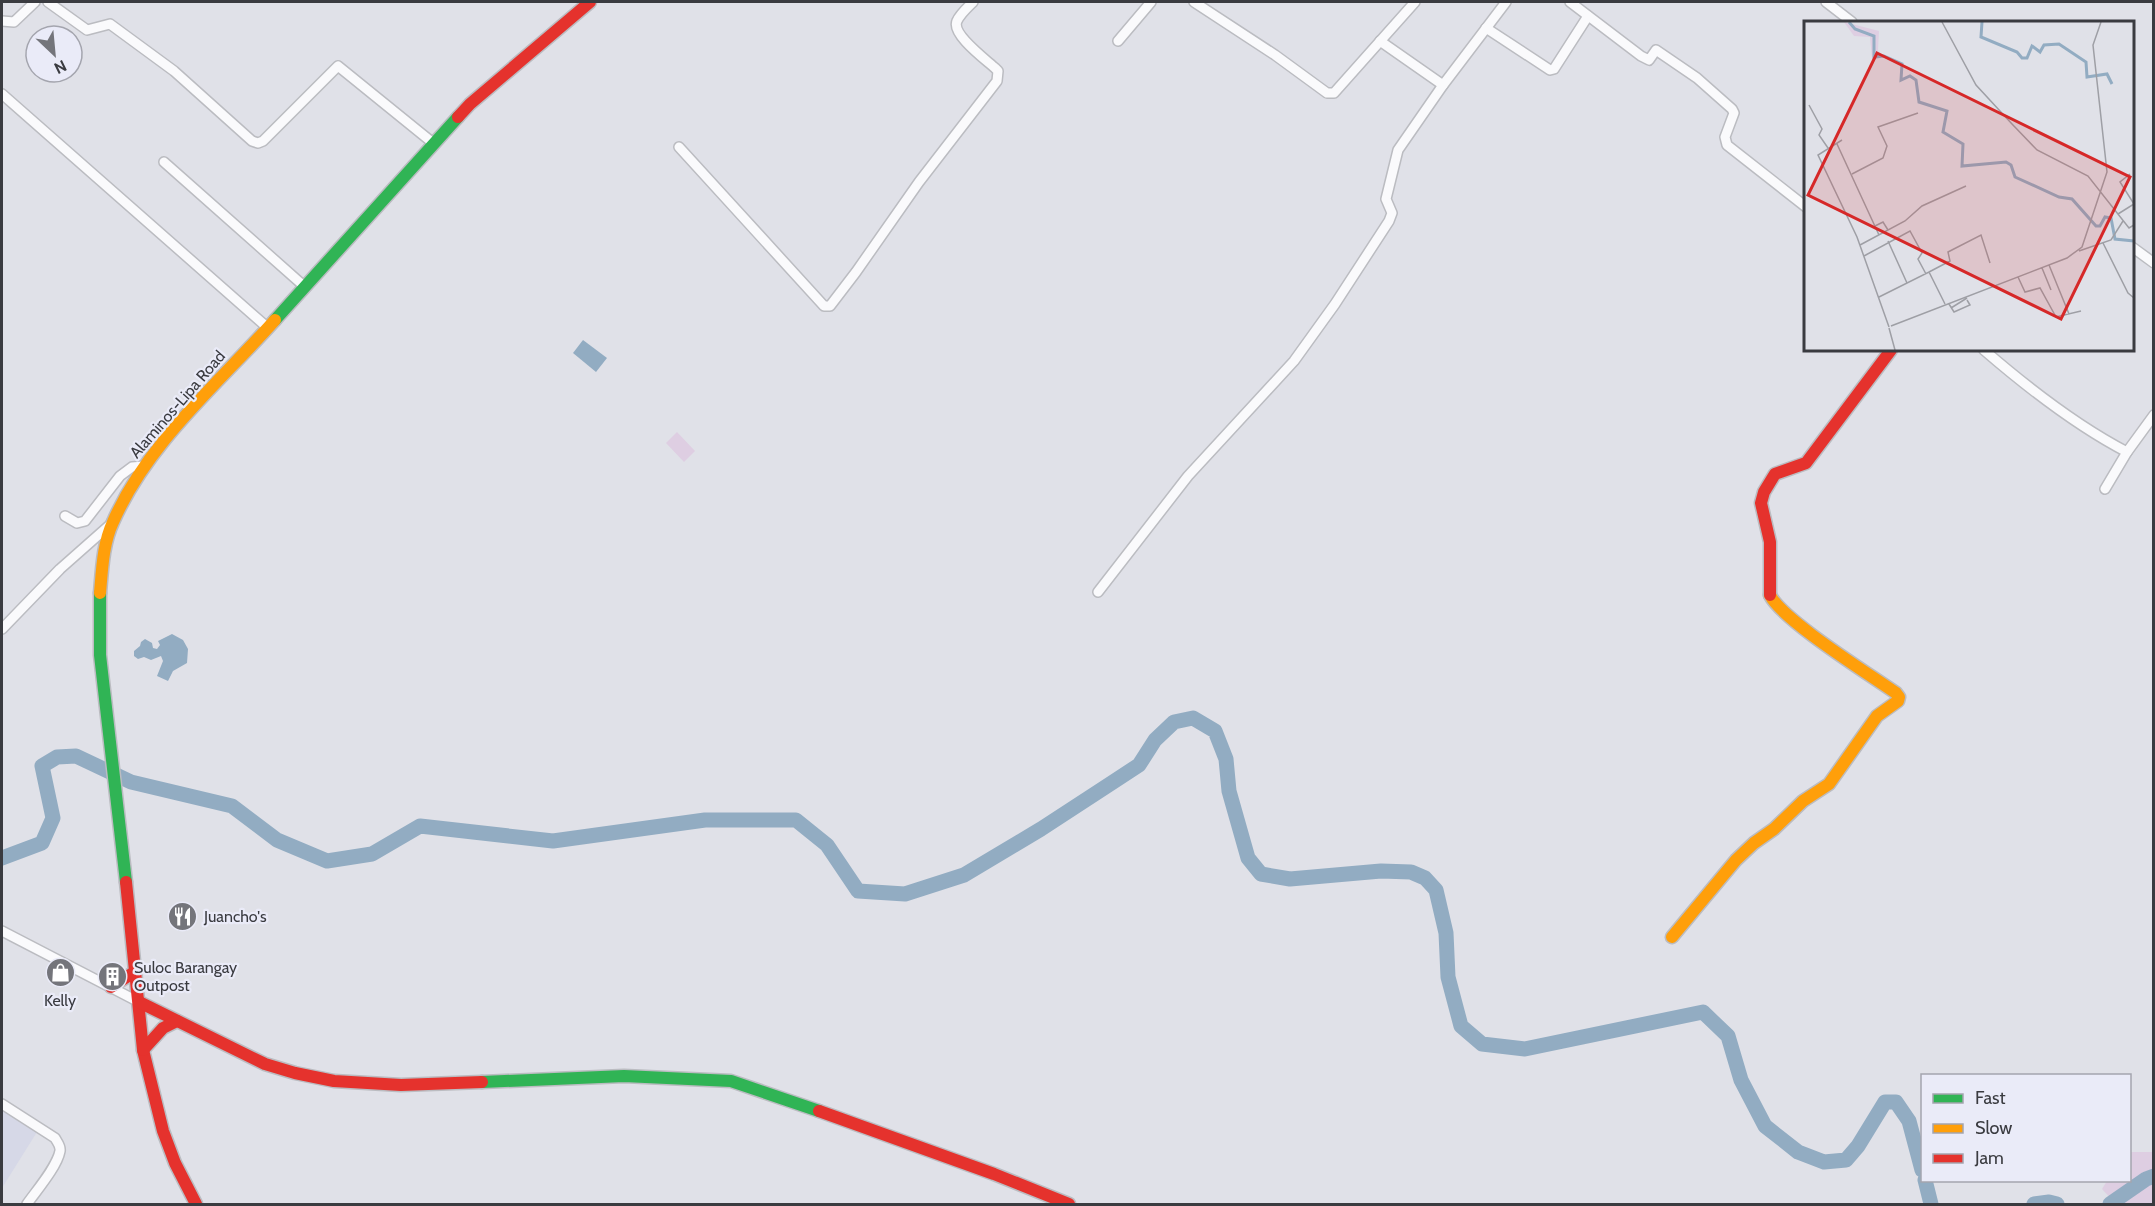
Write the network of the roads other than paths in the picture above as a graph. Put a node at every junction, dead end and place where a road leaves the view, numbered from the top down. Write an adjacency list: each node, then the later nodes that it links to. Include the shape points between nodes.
1 (35, 2): 12 (street, via 14,22)
2 (48, 2): 19 (street, via 87,30 110,24 174,71 252,141 263,141 338,66)
3 (590, 2): 19 (street, Alaminos-Lipa Road, via 470,104)
4 (973, 2): 20 (street, via 956,28 998,71 998,81 830,306 824,306)
5 (1151, 2): 15 (street)
6 (1194, 2): 16 (street, via 1327,93 1340,89)
7 (1415, 2): 16 (street)
8 (1506, 2): 14 (street)
9 (1570, 2): 11 (street)
10 (1826, 2): 13 (street)
11 (1588, 16): 14 (street, via 1550,70); 22 (street, via 1648,60 1656,50 1697,78 1734,113 1725,137 1727,145)
12 (2, 21)
13 (1851, 21)
14 (1486, 28): 17 (street)
15 (1118, 41)
16 (1380, 41): 17 (street)
17 (1443, 85): 35 (street, via 1398,150 1386,199 1392,213 1389,221 1335,304 1294,361 1188,476)
18 (2, 94): 26 (street)
19 (433, 143): 25 (street, Alaminos-Lipa Road)
20 (679, 147)
21 (164, 162): 25 (street)
22 (1804, 205)
23 (2134, 248): 24 (street)
24 (2154, 263)
25 (305, 286): 26 (street, Alaminos-Lipa Road)
26 (268, 328): 31 (street, Alaminos-Lipa Road)
27 (1889, 351): 38 (street, via 1806,463 1775,474 1761,503 1770,542 1769,592 1773,601 1896,693 1898,701 1877,716 1829,784 1803,801 1736,860)
28 (1985, 351): 30 (street, via 2059,409)
29 (2154, 415): 30 (street)
30 (2127, 452): 32 (street)
31 (144, 466): 33 (street, via 132,467 120,476 85,521 76,523); 34 (street, Alaminos-Lipa Road)
32 (2105, 489)
33 (65, 516)
34 (112, 524): 36 (street, via 60,569); 39 (street, Alaminos-Lipa Road, via 102,564 100,655)
35 (1098, 592)
36 (2, 629)
37 (2, 931): 40 (street)
38 (1672, 937)
39 (136, 971): 40 (street); 41 (street, Alaminos-Lipa Road)
40 (111, 987): 41 (street)
41 (139, 1002): 42 (street); 43 (street, Alaminos-Lipa Road)
42 (177, 1021): 43 (street, via 163,1028); 47 (street, via 265,1064 334,1081 401,1085 624,1076 731,1080)
43 (143, 1050): 46 (street, Alaminos-Lipa Road, via 164,1134)
44 (2, 1104): 45 (street, via 55,1138 59,1145 54,1164)
45 (27, 1204)
46 (196, 1204)
47 (1069, 1204)

